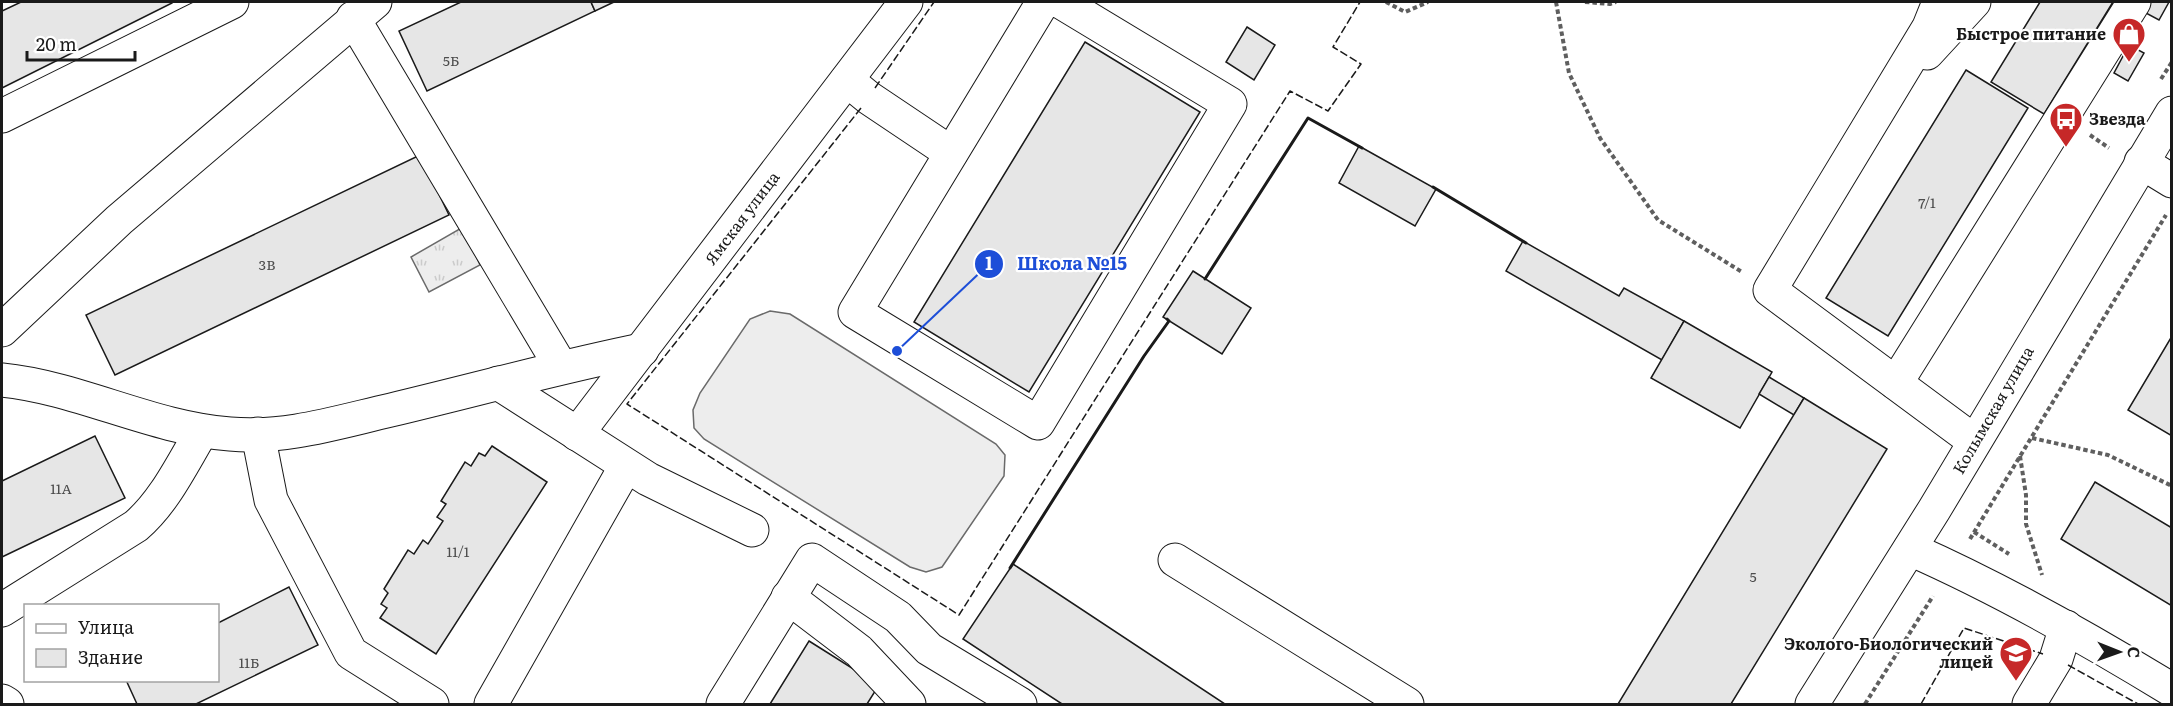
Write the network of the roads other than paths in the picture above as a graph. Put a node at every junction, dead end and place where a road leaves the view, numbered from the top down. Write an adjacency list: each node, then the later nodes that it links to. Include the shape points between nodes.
1 (906, 2): 9 (street, Ямская улица)
2 (1043, 2): 13 (street)
3 (1061, 2): 13 (street, via 1230,104 1038,423 855,312)
4 (1939, 2): 10 (street, via 1929,27)
5 (1974, 2): 10 (street)
6 (2134, 2): 21 (street)
7 (212, 6): 12 (street)
8 (364, 10): 16 (street, via 119,220); 18 (street)
9 (847, 80): 13 (street); 17 (street, Ямская улица)
10 (1888, 95): 21 (street, via 1770,290)
11 (2172, 113): 14 (street, Колымская улица)
12 (2, 116)
13 (951, 153)
14 (2141, 162): 15 (street); 25 (street, Колымская улица)
15 (2170, 196)
16 (2, 330)
17 (642, 350): 18 (street); 24 (street, Ямская улица)
18 (561, 367): 20 (street)
19 (2, 380): 22 (street, via 67,392)
20 (498, 383): 23 (street, via 314,428); 24 (street)
21 (1896, 383): 25 (street)
22 (202, 431): 23 (street); 31 (street, via 148,516)
23 (258, 434): 36 (street, via 272,500 351,653)
24 (577, 434): 26 (street)
25 (1974, 441): 28 (street, Колымская улица)
26 (626, 466): 27 (street); 37 (street)
27 (752, 530)
28 (1910, 549): 32 (street); 42 (street, Колымская улица)
29 (1175, 560): 41 (street)
30 (788, 597): 38 (street); 39 (street, via 859,651); 40 (street, via 812,560 898,617 929,649)
31 (2, 610)
32 (2066, 627): 33 (street); 43 (street, via 2056,659)
33 (2172, 690)
34 (2, 701): 35 (street)
35 (7, 705)
36 (432, 705)
37 (491, 705)
38 (723, 705)
39 (909, 705)
40 (1020, 705)
41 (1407, 705)
42 (1812, 705)
43 (2029, 705)

